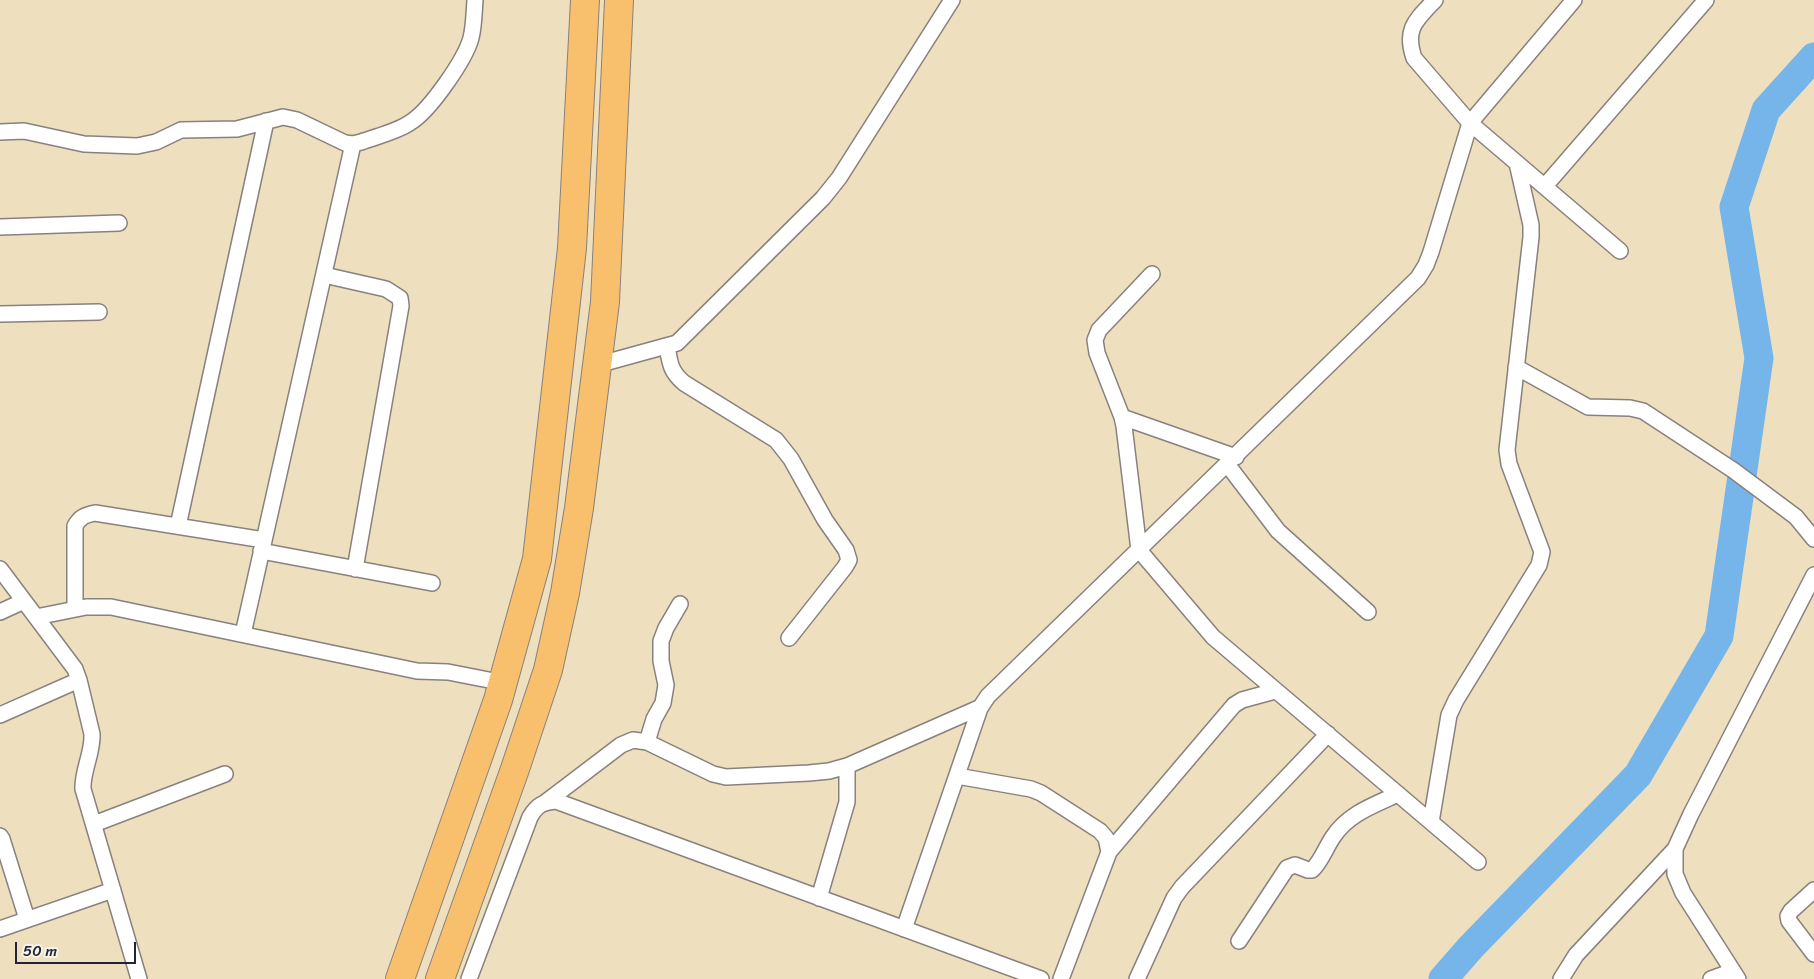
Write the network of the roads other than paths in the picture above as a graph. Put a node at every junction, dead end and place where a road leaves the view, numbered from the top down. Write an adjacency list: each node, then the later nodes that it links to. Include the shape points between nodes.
1 (475, 0): 11 (street, via 474,23 463,58 428,108 409,124)
2 (585, 0): 43 (highway, via 572,248 537,559)
3 (619, 0): 22 (highway, via 608,250)
4 (952, 0): 21 (street, via 832,188 686,336)
5 (1435, 0): 9 (street, via 1415,22 1409,45 1414,58)
6 (1574, 0): 9 (street)
7 (1706, 0): 13 (street)
8 (266, 121): 10 (street, via 237,129 181,130 156,142 137,146 84,144 24,131); 11 (street, via 290,118 337,141); 26 (street)
9 (1470, 123): 12 (street); 25 (street, via 1431,252 1418,278)
10 (0, 132)
11 (354, 144): 18 (street)
12 (1517, 163): 13 (street); 23 (street, via 1531,237)
13 (1544, 186): 16 (street)
14 (119, 223): 15 (street)
15 (0, 226)
16 (1620, 251)
17 (1152, 274): 24 (street, via 1099,330 1095,340)
18 (324, 275): 28 (street); 31 (street, via 386,289 400,298 401,306)
19 (99, 312): 20 (street)
20 (0, 314)
21 (667, 346): 22 (street); 41 (street, via 675,376 776,440 846,550 849,560 846,567)
22 (598, 365): 71 (highway, via 579,508 548,670)
23 (1516, 367): 27 (street, via 1588,407 1643,411 1733,470 1796,517); 54 (street, via 1508,464 1542,552 1539,565 1449,715)
24 (1122, 417): 25 (street); 29 (street)
25 (1231, 460): 29 (street); 38 (street, via 1278,530)
26 (178, 526): 28 (street); 36 (street, via 95,513 79,519 75,526)
27 (1814, 538)
28 (262, 546): 31 (street); 40 (street)
29 (1139, 550): 44 (street, via 1213,637); 45 (street, via 988,696)
30 (0, 569): 34 (street)
31 (355, 569): 33 (street)
32 (1814, 575): 57 (street)
33 (432, 583)
34 (24, 601): 37 (street); 39 (street)
35 (680, 604): 48 (street, via 661,641 666,685 663,703)
36 (75, 609): 39 (street); 40 (street, via 111,607)
37 (0, 612)
38 (1368, 612)
39 (36, 617): 42 (street, via 69,659)
40 (242, 634): 43 (street, via 418,671 448,672)
41 (789, 638)
42 (79, 680): 46 (street); 55 (street, via 92,734 91,753 83,780)
43 (504, 683): 70 (highway)
44 (1275, 690): 47 (street); 58 (street, via 1234,705)
45 (981, 707): 49 (street); 51 (street)
46 (0, 715)
47 (1328, 734): 52 (street); 75 (street, via 1182,887)
48 (647, 742): 49 (street, via 713,774 726,777 809,773); 53 (street, via 633,740 621,745)
49 (847, 766): 62 (street, via 847,802)
50 (225, 774): 55 (street)
51 (957, 776): 58 (street, via 1041,793 1100,831 1106,838); 65 (street)
52 (1398, 794): 54 (street); 66 (street, via 1352,818 1334,835 1312,870 1295,865 1287,868)
53 (546, 802): 62 (street, via 556,802); 72 (street, via 536,806 530,817)
54 (1431, 822): 59 (street)
55 (94, 824): 60 (street)
56 (0, 836): 63 (street)
57 (1675, 849): 68 (street, via 1675,874 1683,893); 76 (street, via 1576,954)
58 (1109, 852): 74 (street)
59 (1478, 862)
60 (113, 890): 63 (street); 69 (street)
61 (1814, 890): 67 (street, via 1791,911 1788,921)
62 (820, 898): 65 (street)
63 (27, 919): 64 (street)
64 (0, 929)
65 (904, 929): 73 (street)
66 (1238, 941)
67 (1814, 954)
68 (1735, 975): 77 (street)
69 (139, 979)
70 (400, 979)
71 (440, 979)
72 (469, 979)
73 (1041, 979)
74 (1061, 979)
75 (1137, 979)
76 (1561, 979)
77 (1711, 979)

